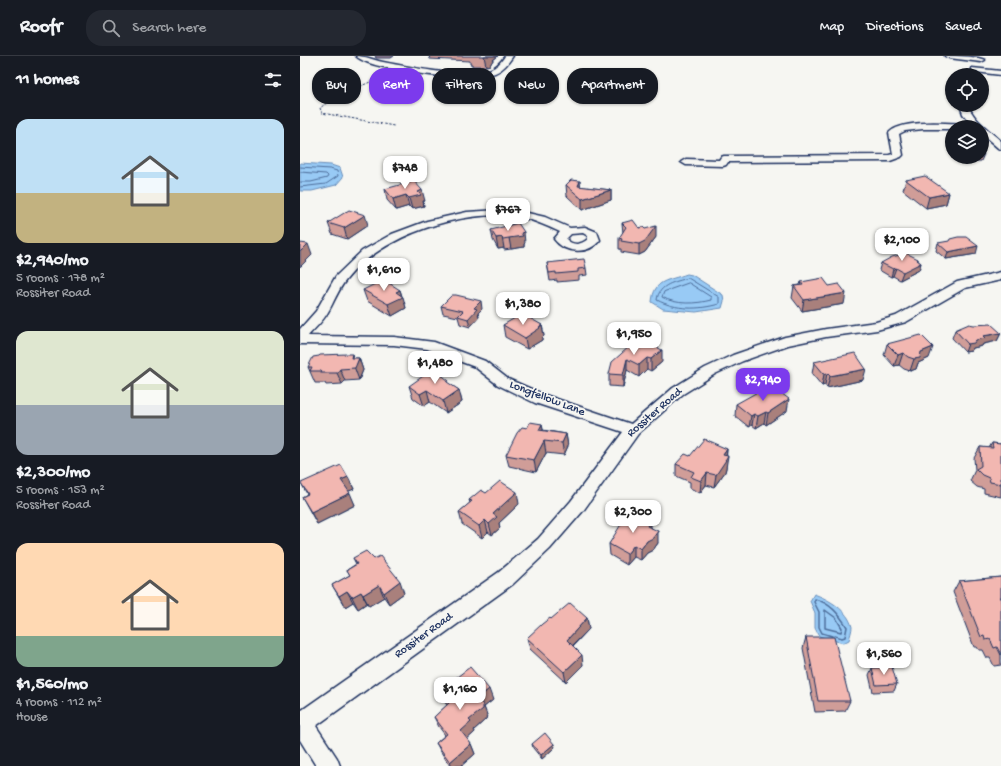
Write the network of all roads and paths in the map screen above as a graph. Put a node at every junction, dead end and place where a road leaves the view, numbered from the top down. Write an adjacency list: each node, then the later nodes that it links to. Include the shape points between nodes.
1 (360, 56): 5 (street)
2 (509, 56): 5 (street, via 501,68 480,74 451,75)
3 (949, 56): 4 (street)
4 (982, 58): 6 (street)
5 (402, 67): 11 (path, via 379,80 332,99 320,108 322,113)
6 (977, 68)
7 (989, 73): 8 (street)
8 (1001, 73)
9 (966, 112): 10 (street)
10 (973, 120)
11 (394, 126)
12 (945, 126): 15 (street, via 900,129 894,133 898,154 890,158 724,159 723,163)
13 (989, 135): 14 (street)
14 (1001, 146)
15 (686, 162)
16 (568, 231): 18 (street, via 541,219 499,213 467,215 431,223 396,236 366,253 340,279 321,313)
17 (1001, 276): 20 (street, Rossiter Road, via 961,285 901,319 877,326 785,342 738,358 678,391)
18 (300, 337)
19 (300, 340): 20 (street, Longfellow Lane, via 394,341 429,345 480,364 503,382 540,399)
20 (633, 430): 21 (street, Rossiter Road, via 577,506 539,548 506,578)
21 (301, 722): 22 (street)
22 (329, 766)

